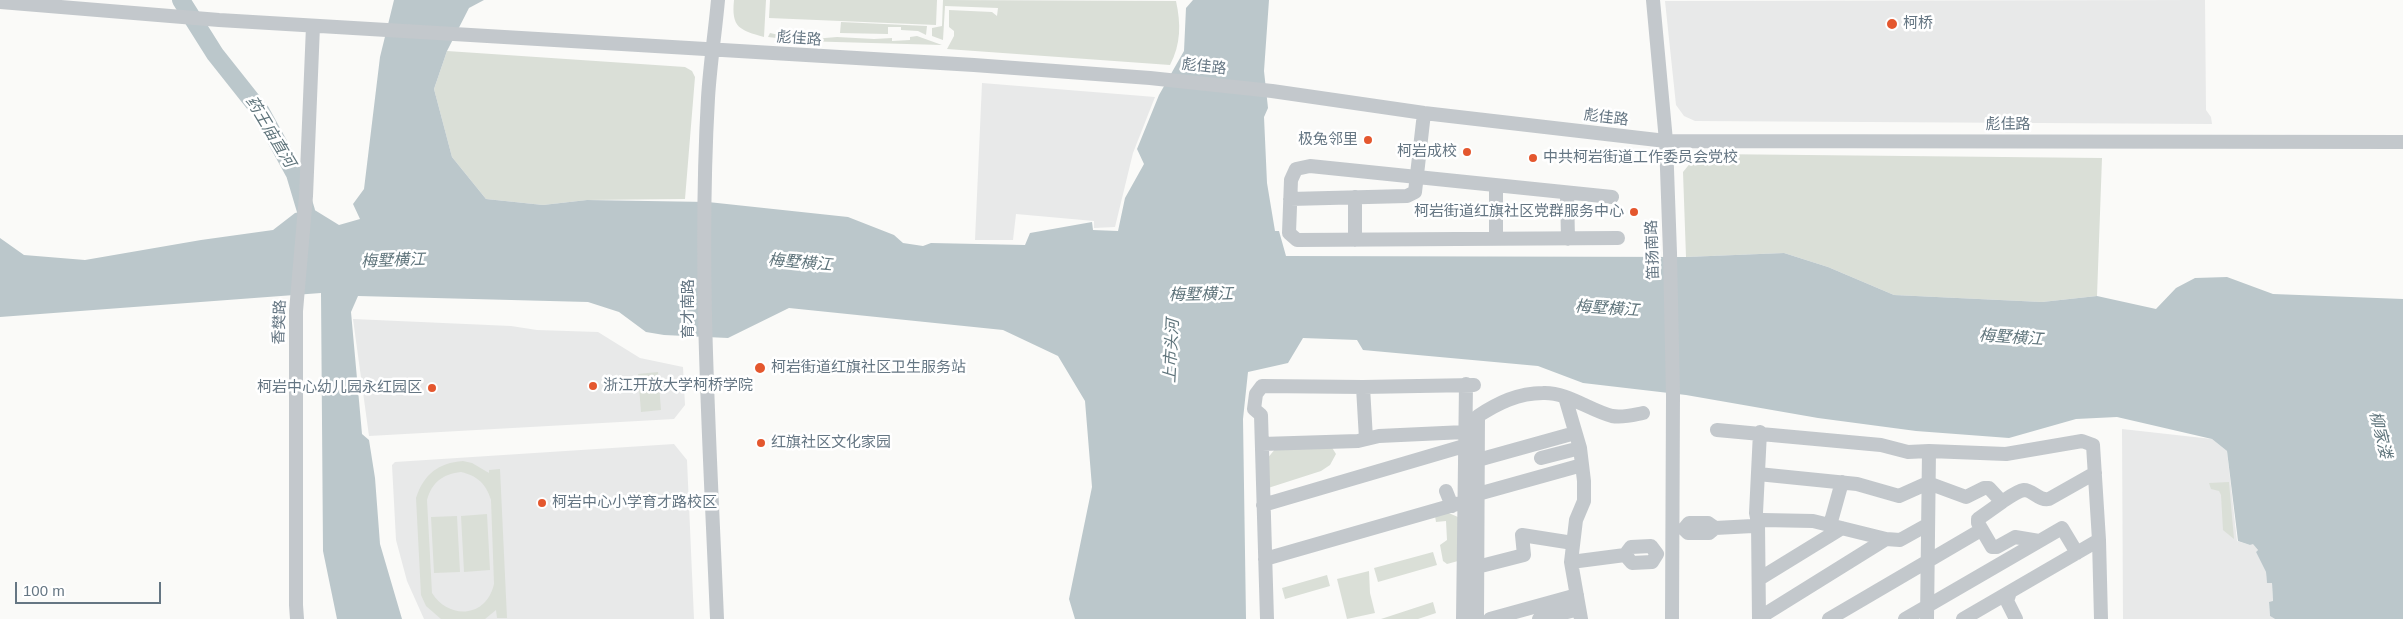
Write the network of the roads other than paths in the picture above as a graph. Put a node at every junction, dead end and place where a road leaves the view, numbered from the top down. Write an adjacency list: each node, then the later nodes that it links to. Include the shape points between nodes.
1 (718, 0): 5 (street, 育才南路)
2 (1653, 0): 7 (street, 笛扬南路)
3 (0, 2): 4 (street, 彪佳路)
4 (314, 26): 5 (street, 彪佳路); 63 (street, 香樊路, via 306,196 296,311)
5 (712, 51): 6 (street, 彪佳路, via 1150,78 1272,91); 64 (street, 育才南路, via 706,182 706,353)
6 (1424, 113): 7 (street, 彪佳路); 9 (street)
7 (1666, 141): 8 (street, 彪佳路); 46 (street, 笛扬南路)
8 (2403, 142)
9 (1415, 177): 10 (street); 12 (street, via 1415,192 1407,196); 14 (street, via 1310,166 1296,169)
10 (1496, 186): 11 (street); 16 (street)
11 (1567, 193): 13 (street); 17 (street)
12 (1356, 197): 14 (street); 18 (street)
13 (1612, 197)
14 (1290, 200): 18 (street, via 1289,233 1297,240)
15 (1618, 238): 17 (street)
16 (1496, 239): 17 (street); 18 (street)
17 (1568, 239)
18 (1356, 240)
19 (1363, 388): 23 (street, via 1470,384); 26 (street); 27 (street, via 1262,386 1256,394 1254,408 1261,415)
20 (1565, 397): 21 (street, via 1612,416 1629,417); 25 (street); 32 (street, via 1543,393 1503,400 1478,416)
21 (1643, 413)
22 (1717, 430): 24 (street)
23 (1465, 432): 26 (street); 28 (street)
24 (1760, 432): 30 (street, via 1881,445 1908,452); 35 (street)
25 (1576, 433): 29 (street); 32 (street)
26 (1366, 438): 27 (street)
27 (1262, 444): 42 (street)
28 (1464, 446): 41 (street); 42 (street)
29 (1580, 448): 31 (street); 33 (street)
30 (1929, 451): 34 (street, via 2006,454 2082,442 2093,445); 37 (street)
31 (1541, 458)
32 (1478, 460): 39 (street)
33 (1582, 465): 39 (street); 51 (street, via 1584,501 1576,520)
34 (2095, 473): 40 (street, via 2049,499 2044,500 2022,490); 49 (street)
35 (1758, 474): 36 (street); 43 (street)
36 (1842, 482): 37 (street, via 1899,496); 45 (street)
37 (1928, 483): 40 (street, via 1966,497 1990,488); 44 (street)
38 (1446, 491): 41 (street)
39 (1478, 494): 57 (street)
40 (2002, 502): 47 (street, via 1978,519)
41 (1458, 504): 54 (street); 66 (street)
42 (1263, 505): 54 (street)
43 (1758, 523): 45 (street, via 1764,520 1813,521); 46 (street, via 1715,528 1709,533 1688,533); 58 (street)
44 (1927, 525): 48 (street, via 1900,540); 55 (street)
45 (1836, 527): 48 (street); 58 (street)
46 (1678, 529): 52 (street, 笛扬南路)
47 (1981, 530): 50 (street, via 1992,547 2015,537); 55 (street)
48 (1886, 539): 62 (street)
49 (2100, 540): 53 (street); 75 (street)
50 (2039, 541): 53 (street, via 2062,528); 61 (street)
51 (1573, 543): 56 (street); 57 (street, via 1522,535 1524,555)
52 (1673, 554): 56 (street, via 1657,554 1651,546 1631,548 1625,555); 70 (street, 笛扬南路)
53 (2077, 554): 59 (street)
54 (1265, 559): 65 (street)
55 (1927, 561): 61 (street); 71 (street)
56 (1571, 562): 60 (street)
57 (1477, 567): 67 (street)
58 (1759, 579): 62 (street)
59 (2010, 592): 73 (street); 74 (street, via 2007,601)
60 (1579, 608): 68 (street); 69 (street)
61 (1927, 612): 72 (street)
62 (1759, 618)
63 (298, 619)
64 (717, 619)
65 (1267, 619)
66 (1463, 619)
67 (1477, 619)
68 (1490, 619)
69 (1540, 619)
70 (1672, 619)
71 (1829, 619)
72 (1905, 619)
73 (1964, 619)
74 (2016, 619)
75 (2101, 619)

